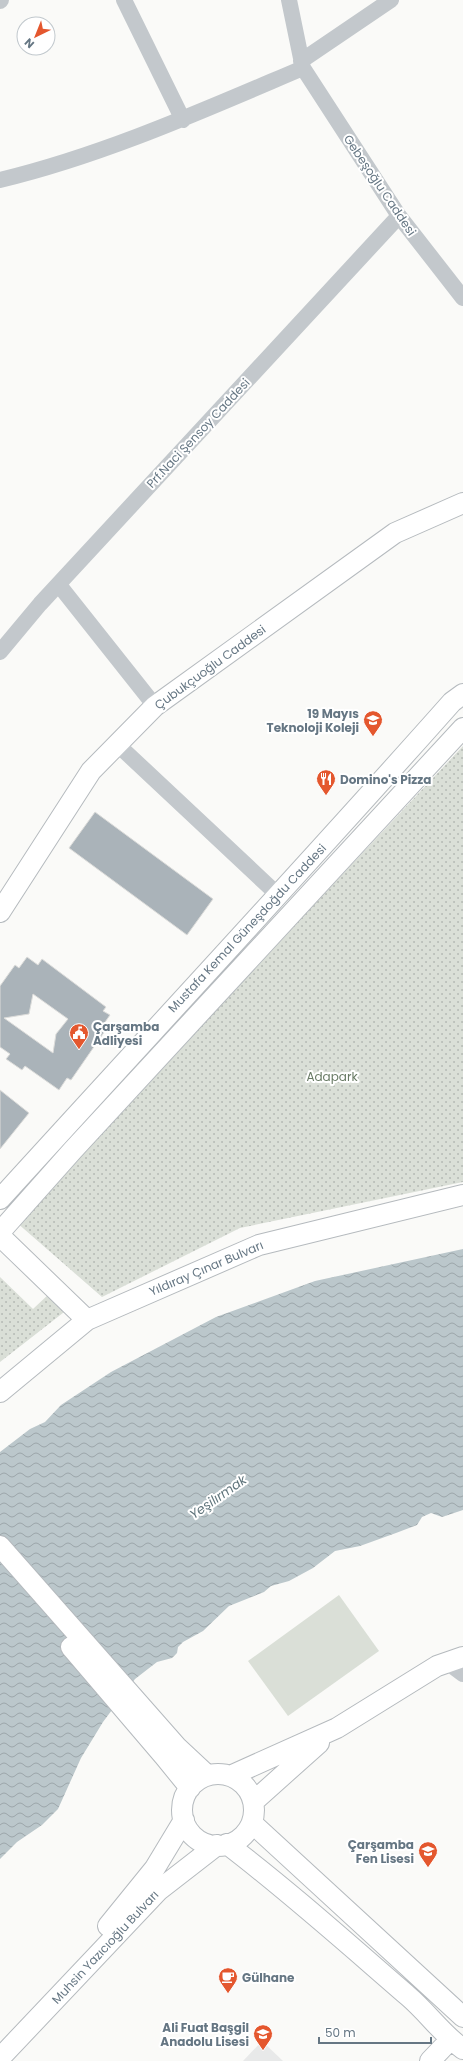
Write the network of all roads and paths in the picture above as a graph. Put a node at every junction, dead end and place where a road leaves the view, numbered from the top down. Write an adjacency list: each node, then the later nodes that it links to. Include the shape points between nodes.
1 (124, 0): 5 (street)
2 (289, 0): 4 (street)
3 (391, 0): 4 (street)
4 (302, 65): 5 (street); 7 (street, Gebeşoğlu Caddesi)
5 (183, 120): 6 (street, via 38,171)
6 (0, 180)
7 (399, 216): 8 (street, Gebeşoğlu Caddesi); 10 (street, Prf.Naci Şensoy Caddesi)
8 (463, 298)
9 (463, 503): 13 (main road, Çubukçuoğlu Caddesi, via 395,533)
10 (58, 585): 11 (street, Prf.Naci Şensoy Caddesi); 13 (street)
11 (0, 652)
12 (463, 694): 16 (main road, Mustafa Kemal Güneşdoğdu Caddesi, via 452,702 354,813)
13 (155, 706): 15 (main road, Çubukçuoğlu Caddesi)
14 (463, 728): 20 (main road, Mustafa Kemal Güneşdoğdu Caddesi)
15 (117, 744): 16 (street); 17 (main road, Çubukçuoğlu Caddesi, via 92,772)
16 (277, 894): 19 (main road, Mustafa Kemal Güneşdoğdu Caddesi)
17 (0, 912)
18 (463, 1195): 22 (main road, Yıldıray Çınar Bulvarı, via 259,1245)
19 (0, 1199)
20 (0, 1232)
21 (0, 1236): 22 (main road)
22 (86, 1320): 23 (main road, Yıldıray Çınar Bulvarı)
23 (0, 1392)
24 (0, 1546): 29 (main road)
25 (0, 1566): 29 (main road)
26 (455, 1659): 27 (street); 28 (main road, via 438,1666)
27 (463, 1674)
28 (337, 1728): 31 (main road); 33 (main road)
29 (171, 1752): 30 (main road); 32 (main road)
30 (207, 1775): 31 (main road); 32 (main road, via 197,1780)
31 (230, 1776): 33 (main road, via 240,1781 248,1790)
32 (190, 1788): 34 (main road, via 185,1798)
33 (253, 1802): 35 (main road)
34 (184, 1820): 36 (main road, via 196,1838 206,1843); 40 (main road, Muhsin Yazıcıoğlu Bulvarı, via 155,1868)
35 (252, 1823): 36 (main road, via 246,1833 237,1840); 37 (main road)
36 (222, 1845): 38 (main road, via 274,1880 420,2007); 40 (main road, Muhsin Yazıcıoğlu Bulvarı, via 159,1890)
37 (463, 2017)
38 (457, 2044): 41 (main road)
39 (463, 2055): 42 (main road)
40 (3, 2059)
41 (430, 2061)
42 (457, 2061)

